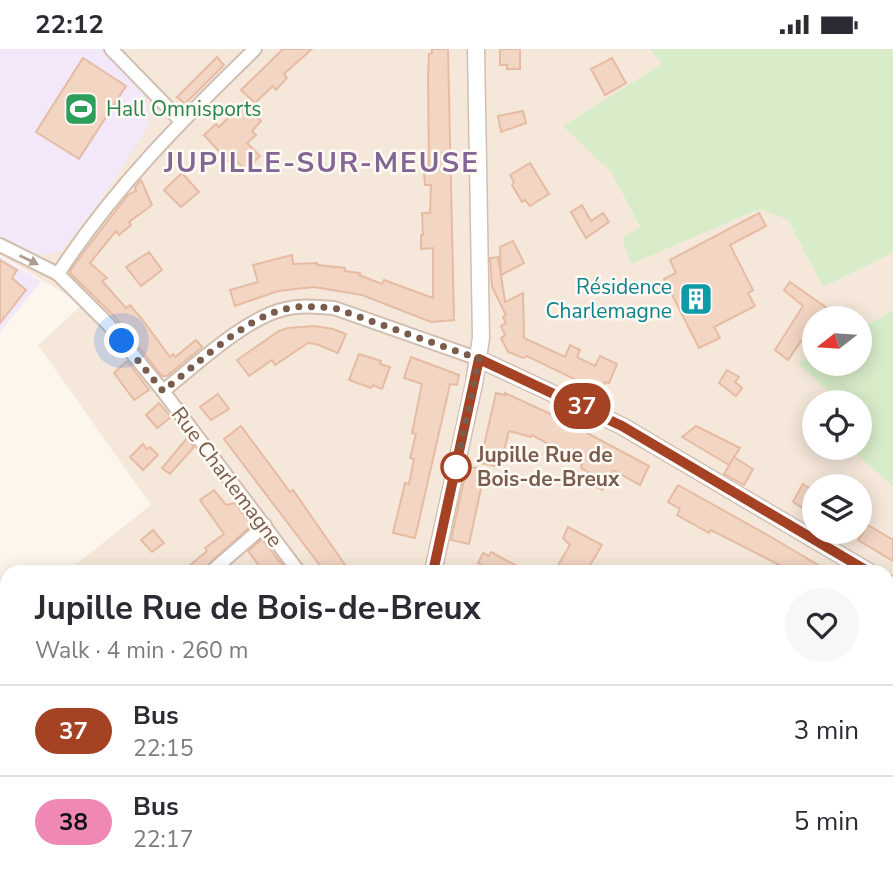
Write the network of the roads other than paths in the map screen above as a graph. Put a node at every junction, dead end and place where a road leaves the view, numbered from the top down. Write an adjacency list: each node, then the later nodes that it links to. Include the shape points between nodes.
1 (111, 49): 4 (street)
2 (256, 49): 4 (street)
3 (476, 49): 7 (street)
4 (181, 121): 6 (street, via 139,166)
5 (0, 245): 6 (street, Rue Charlemagne, one-way to 6)
6 (58, 274): 8 (street, Rue Charlemagne, via 106,322)
7 (479, 359): 8 (street, via 334,308 309,306 262,317); 12 (street); 13 (street, via 622,426)
8 (163, 391): 9 (street, Rue Charlemagne)
9 (265, 525): 10 (street); 11 (street, Rue Charlemagne)
10 (219, 565)
11 (294, 565)
12 (438, 565)
13 (857, 565)

